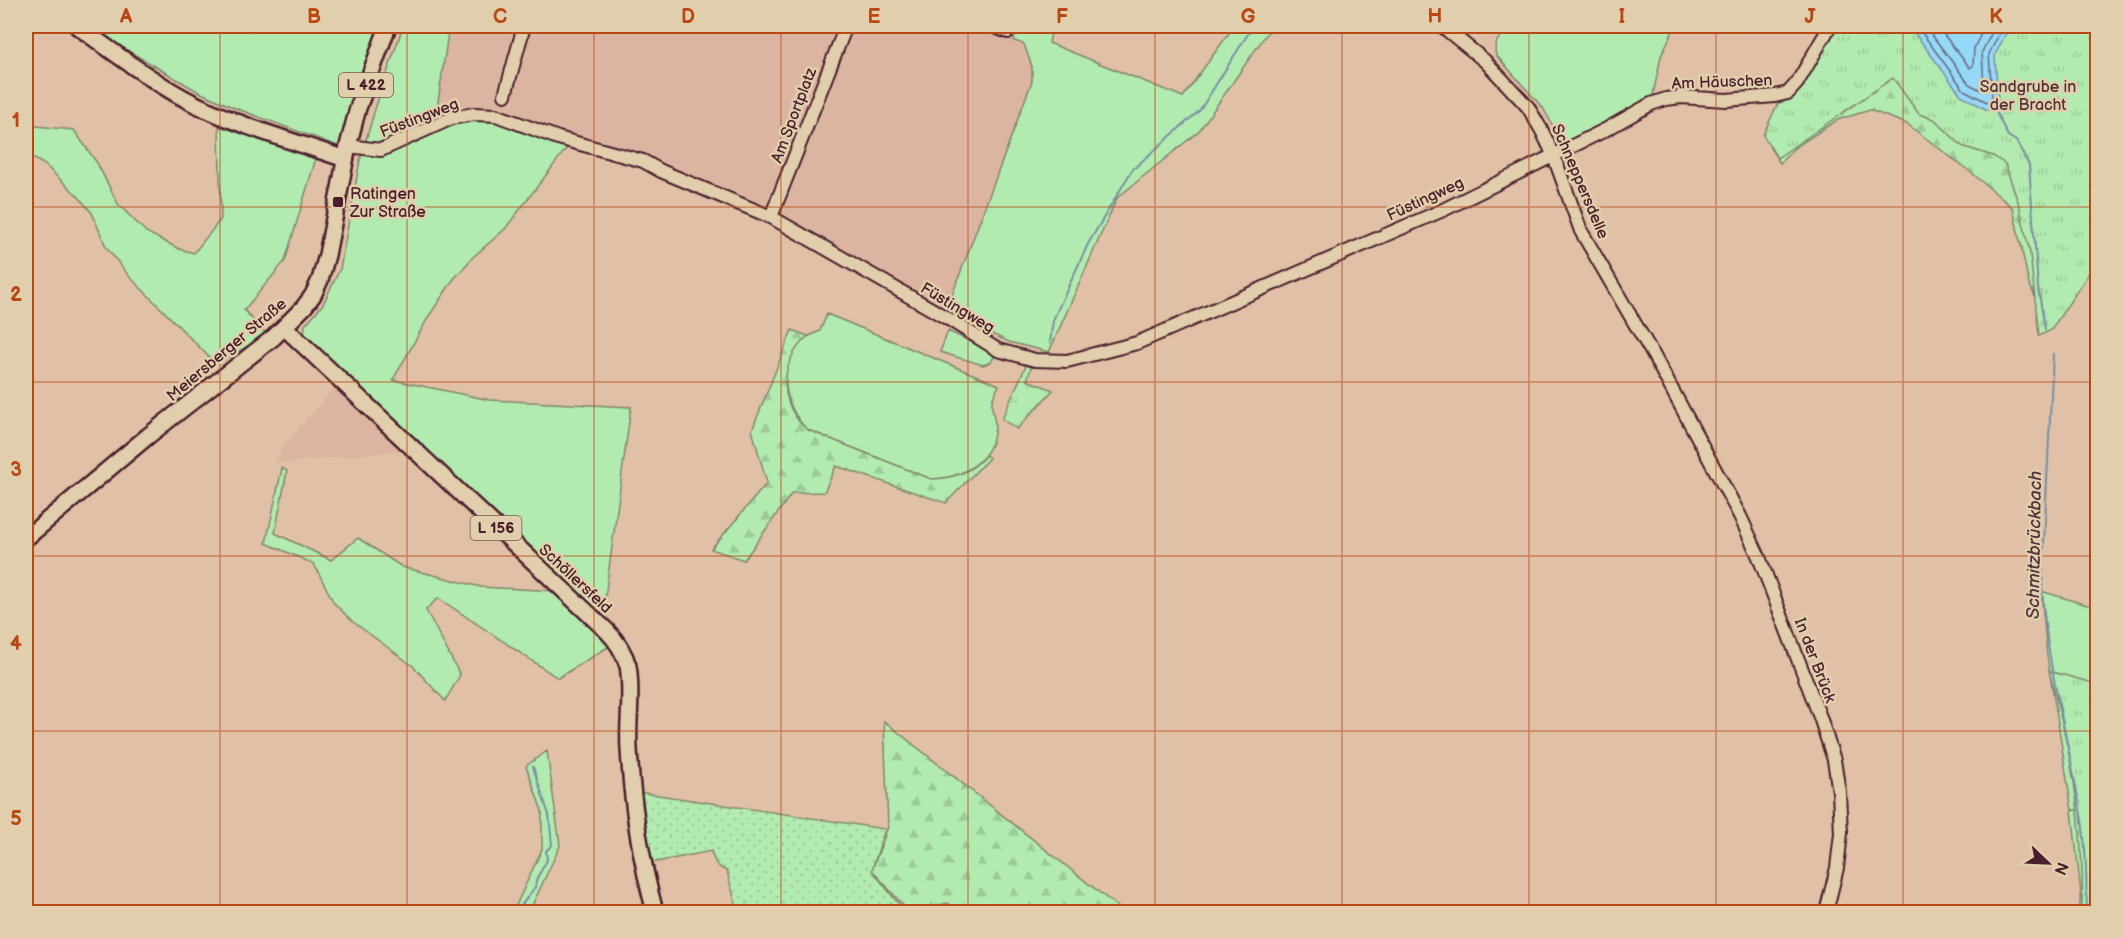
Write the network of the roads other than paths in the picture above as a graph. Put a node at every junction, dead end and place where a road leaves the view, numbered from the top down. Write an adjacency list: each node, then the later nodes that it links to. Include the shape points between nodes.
1 (77, 26): 10 (main road, via 195,103)
2 (388, 26): 10 (main road, Meiersberger Straße / L 422)
3 (524, 26): 9 (street)
4 (846, 26): 12 (street, Am Sportplatz)
5 (992, 26): 8 (street)
6 (1442, 26): 11 (street, Schneppersdelle, via 1485,61 1528,107)
7 (1830, 26): 11 (street, Am Häuschen, via 1788,93 1726,100 1666,99)
8 (1008, 32)
9 (506, 94)
10 (346, 153): 12 (street, Füstingweg, via 381,150 452,118 496,115 558,138 643,161); 13 (main road, Meiersberger Straße / L 422, via 317,289)
11 (1553, 154): 12 (street, Füstingweg, via 1443,210 1137,343 1066,361 1035,360 998,350); 14 (street, Schneppersdelle, via 1581,231)
12 (771, 217)
13 (284, 327): 15 (main road, Meiersberger Straße / L 422); 16 (main road, Schöllersfeld / L 156, via 619,646 629,674 628,742 633,793)
14 (1696, 434): 17 (street, In der Brück, via 1759,557 1834,760 1841,833)
15 (26, 538)
16 (655, 912)
17 (1826, 912)

